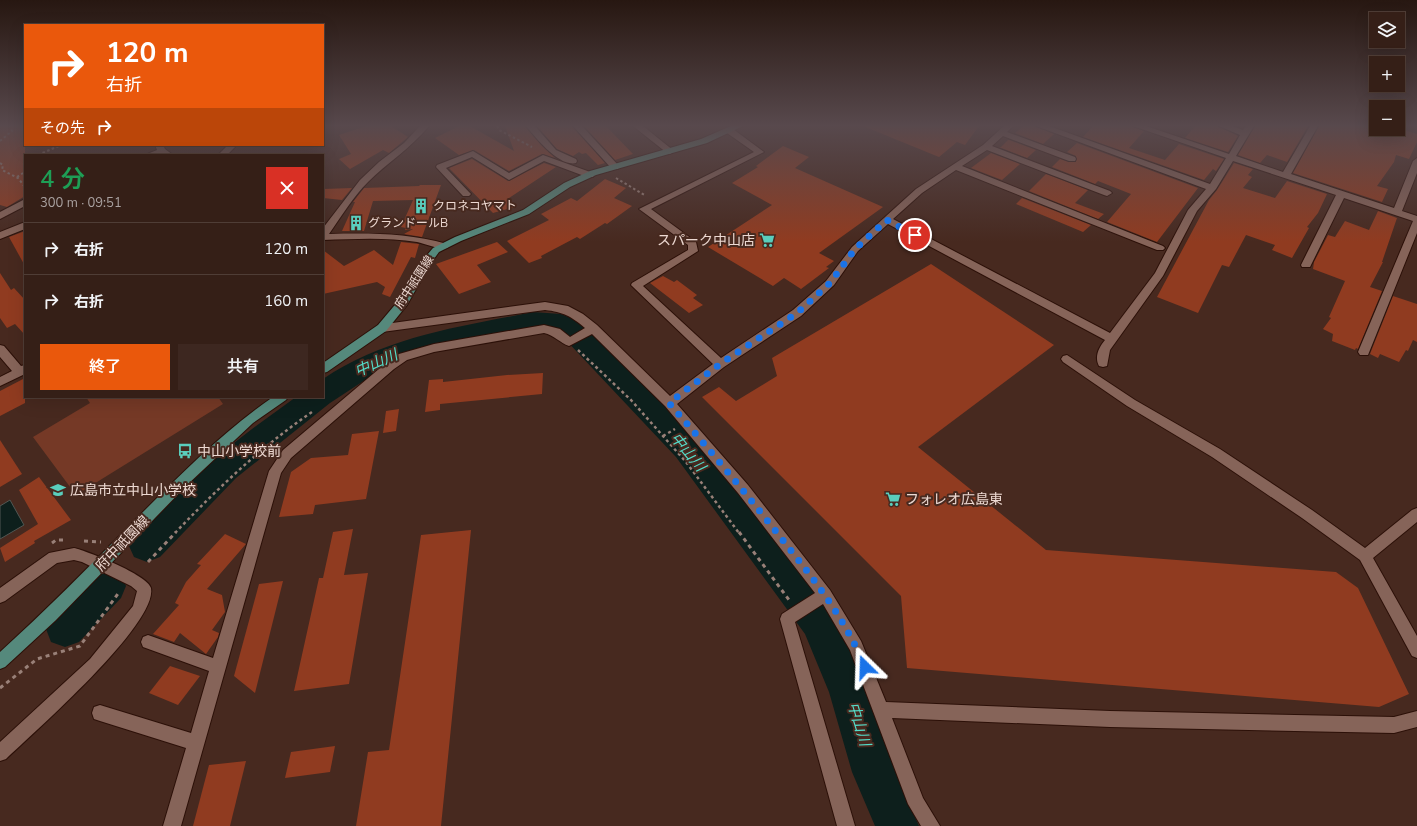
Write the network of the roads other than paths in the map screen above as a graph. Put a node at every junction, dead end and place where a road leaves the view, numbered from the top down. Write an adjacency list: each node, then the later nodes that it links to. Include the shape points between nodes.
1 (381, 165): 31 (street, via 362,182)
2 (444, 165): 23 (street, via 440,166)
3 (490, 165): 4 (street, via 509,177)
4 (531, 165)
5 (568, 165): 19 (street)
6 (580, 165): 19 (street)
7 (613, 165): 17 (street)
8 (623, 165): 17 (main road, 府中祇園線)
9 (735, 165): 44 (street, via 644,209 693,244 693,251 636,285)
10 (960, 165): 18 (street)
11 (1032, 165): 22 (street)
12 (1147, 165): 21 (street)
13 (1227, 165): 21 (street)
14 (1251, 165): 20 (street)
15 (1292, 165): 20 (street)
16 (1416, 165): 26 (street)
17 (615, 167): 19 (main road, 府中祇園線)
18 (956, 167): 28 (street, via 919,191); 35 (street)
19 (596, 172): 34 (main road, 府中祇園線, via 567,185 526,212)
20 (1285, 176): 24 (street)
21 (1212, 188): 39 (street, via 1192,210 1159,274)
22 (1107, 193)
23 (466, 194)
24 (1340, 194): 26 (street); 36 (street)
25 (24, 203): 27 (street)
26 (1397, 212): 29 (street)
27 (0, 216)
28 (887, 220): 39 (street); 44 (street, via 855,249 830,283 797,313)
29 (1417, 220): 40 (street)
30 (24, 225): 32 (street)
31 (324, 235)
32 (0, 236)
33 (324, 236): 34 (street, via 396,236 425,239)
34 (444, 246): 37 (main road, 府中祇園線, via 436,250 427,261 403,302)
35 (1160, 248)
36 (1306, 265)
37 (382, 328): 38 (street, via 544,306 564,309 579,317); 45 (main road, 府中祇園線)
38 (591, 329): 49 (street); 58 (street, via 572,340 544,329 434,348 404,357 390,366 287,454 275,470)
39 (1112, 339): 43 (street, via 1104,349)
40 (1364, 352)
41 (2, 354): 46 (street)
42 (1067, 359): 51 (street, via 1131,403 1216,453)
43 (1103, 363)
44 (720, 364): 49 (street)
45 (324, 368)
46 (22, 371): 47 (street)
47 (0, 382)
48 (281, 398): 52 (main road, 府中祇園線, via 249,420 182,481)
49 (669, 403): 53 (street, via 743,489)
50 (1417, 514): 51 (street)
51 (1366, 556): 56 (street)
52 (102, 565): 54 (street, via 74,554 54,557); 57 (main road, 府中祇園線); 63 (street, via 136,580 144,588 139,610 95,664)
53 (825, 595): 59 (street, via 856,646); 65 (street, via 786,619)
54 (0, 596)
55 (148, 642): 58 (street)
56 (1417, 651)
57 (0, 662)
58 (218, 667): 62 (street)
59 (881, 710): 61 (street, via 1394,725); 66 (street, via 917,804)
60 (100, 713): 62 (street)
61 (1417, 719)
62 (196, 743): 64 (street)
63 (0, 753)
64 (172, 826)
65 (846, 826)
66 (931, 826)

